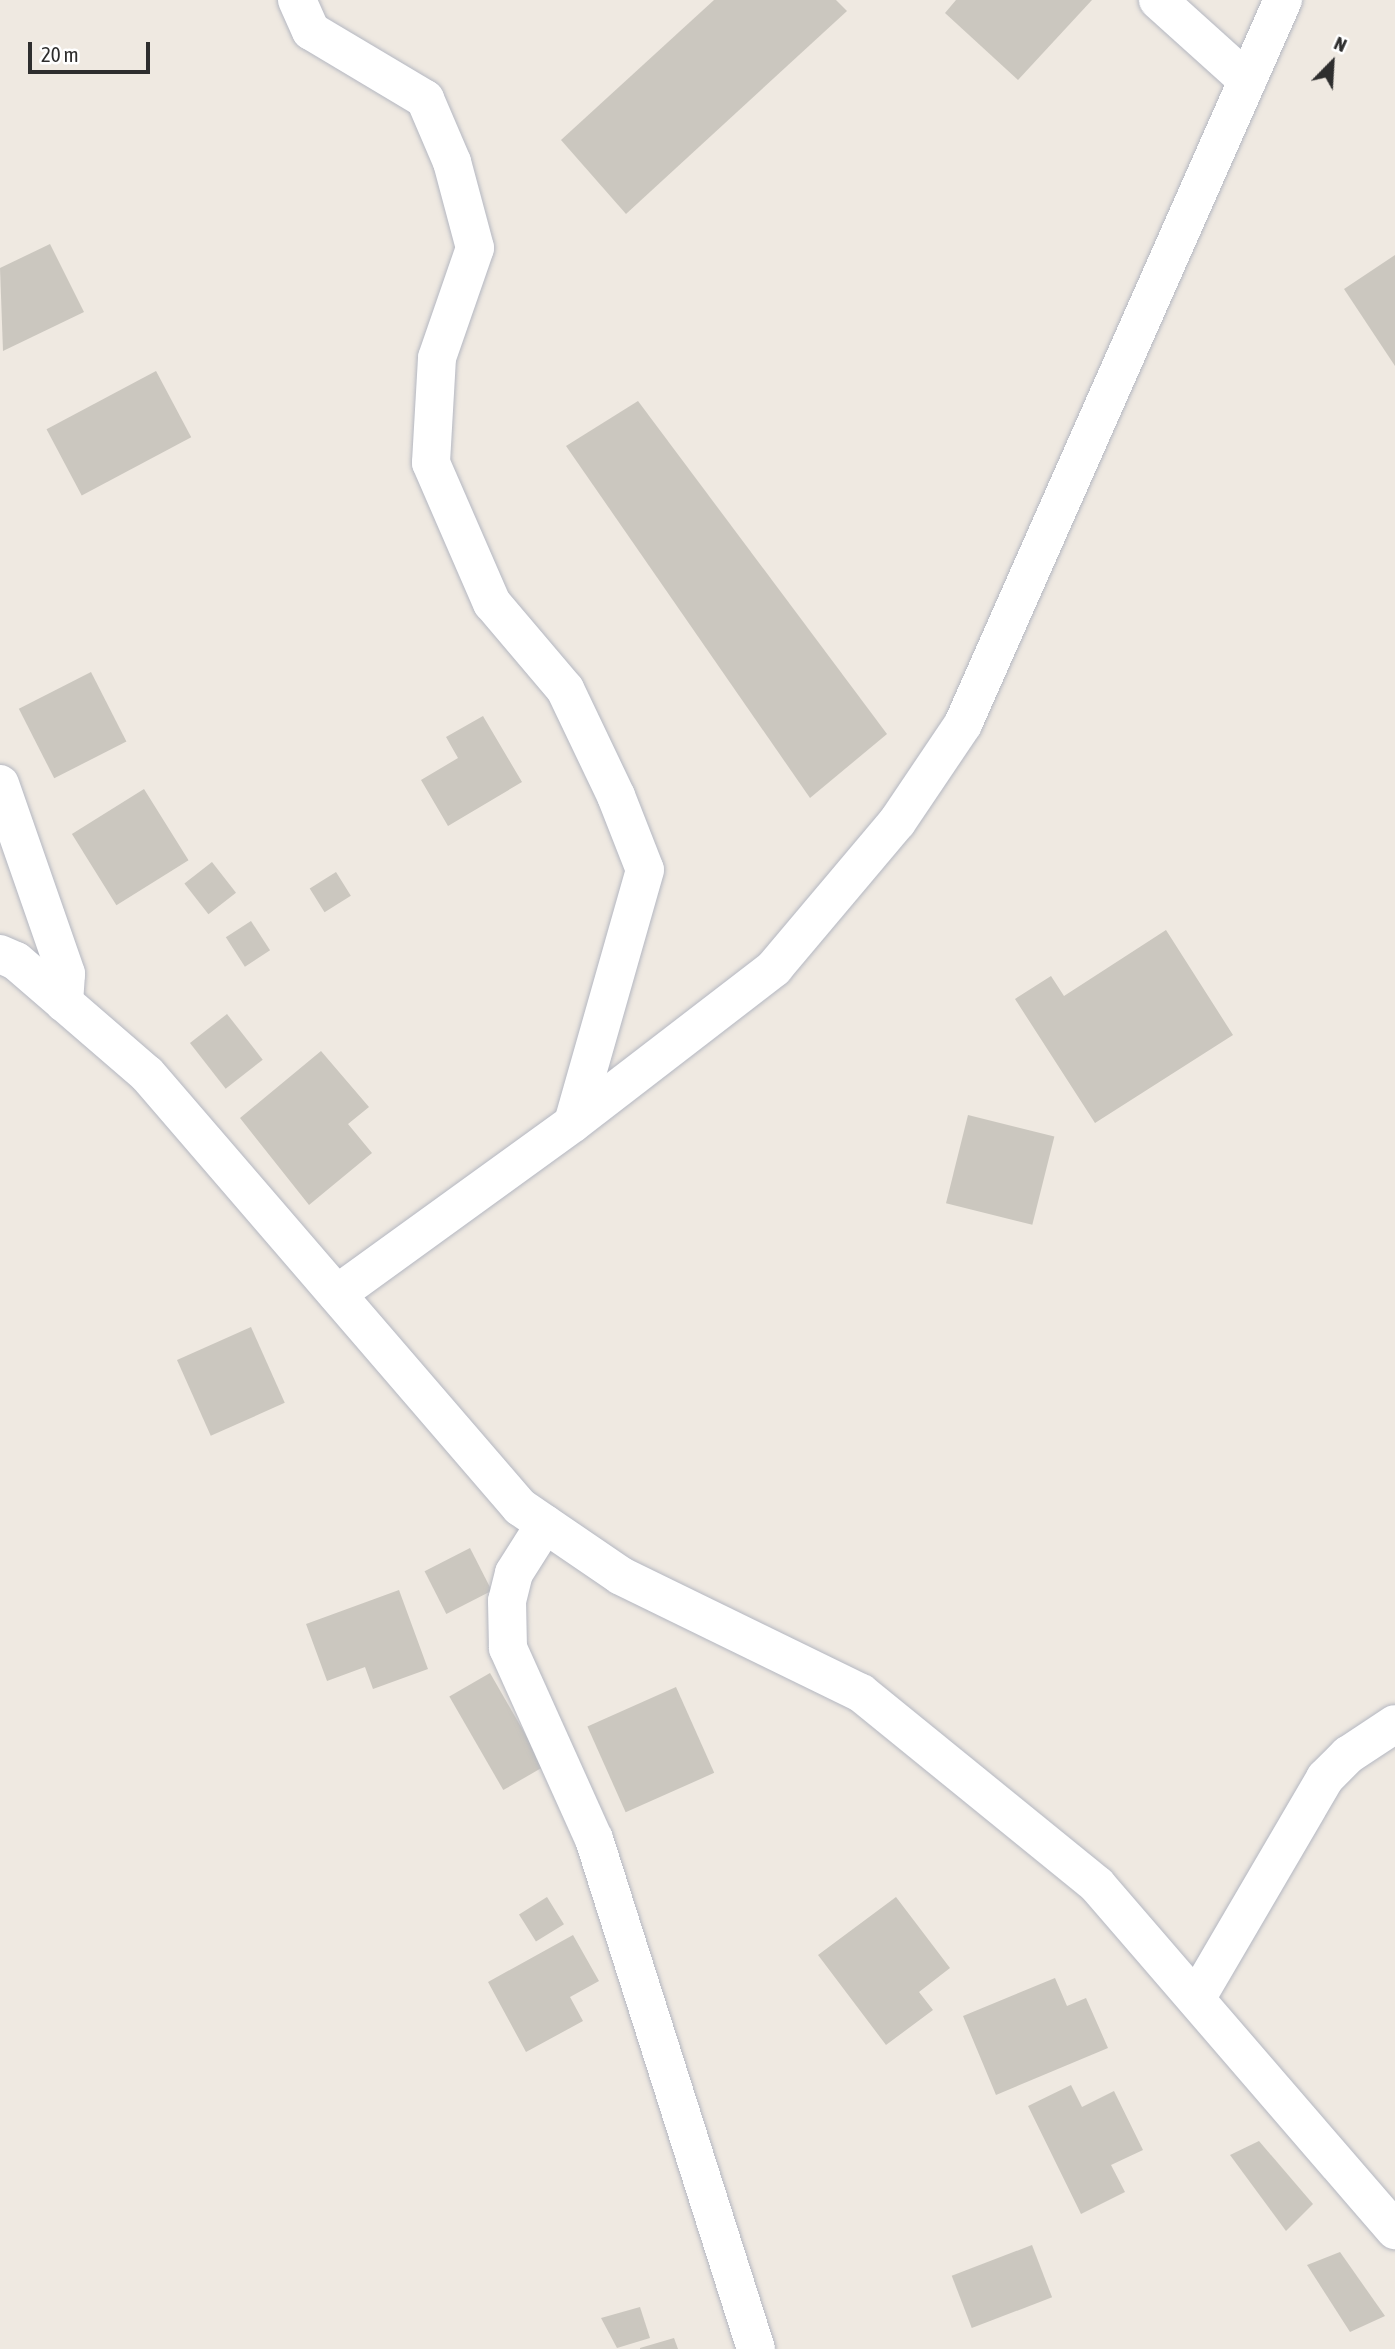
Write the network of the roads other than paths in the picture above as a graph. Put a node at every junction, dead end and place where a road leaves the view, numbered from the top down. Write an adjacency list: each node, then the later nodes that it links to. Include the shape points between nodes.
1 (298, 0): 8 (street, via 311,30 425,99 452,162 475,248 437,358 430,463 492,603 565,689 645,870)
2 (1158, 0): 4 (street)
3 (1283, 0): 4 (street)
4 (1247, 80): 8 (street, via 964,724 897,822 774,968)
5 (0, 784): 7 (street, via 66,974)
6 (0, 954): 7 (street, via 16,961)
7 (64, 1003): 9 (street, via 147,1074)
8 (573, 1123): 9 (street)
9 (337, 1294): 10 (street, via 520,1507)
10 (545, 1524): 12 (street, via 621,1576 861,1693 1097,1885); 14 (street, via 514,1573 507,1601 508,1648 594,1839)
11 (1395, 1724): 12 (street, via 1356,1749 1325,1779)
12 (1196, 1999): 13 (street)
13 (1395, 2230)
14 (757, 2349)

